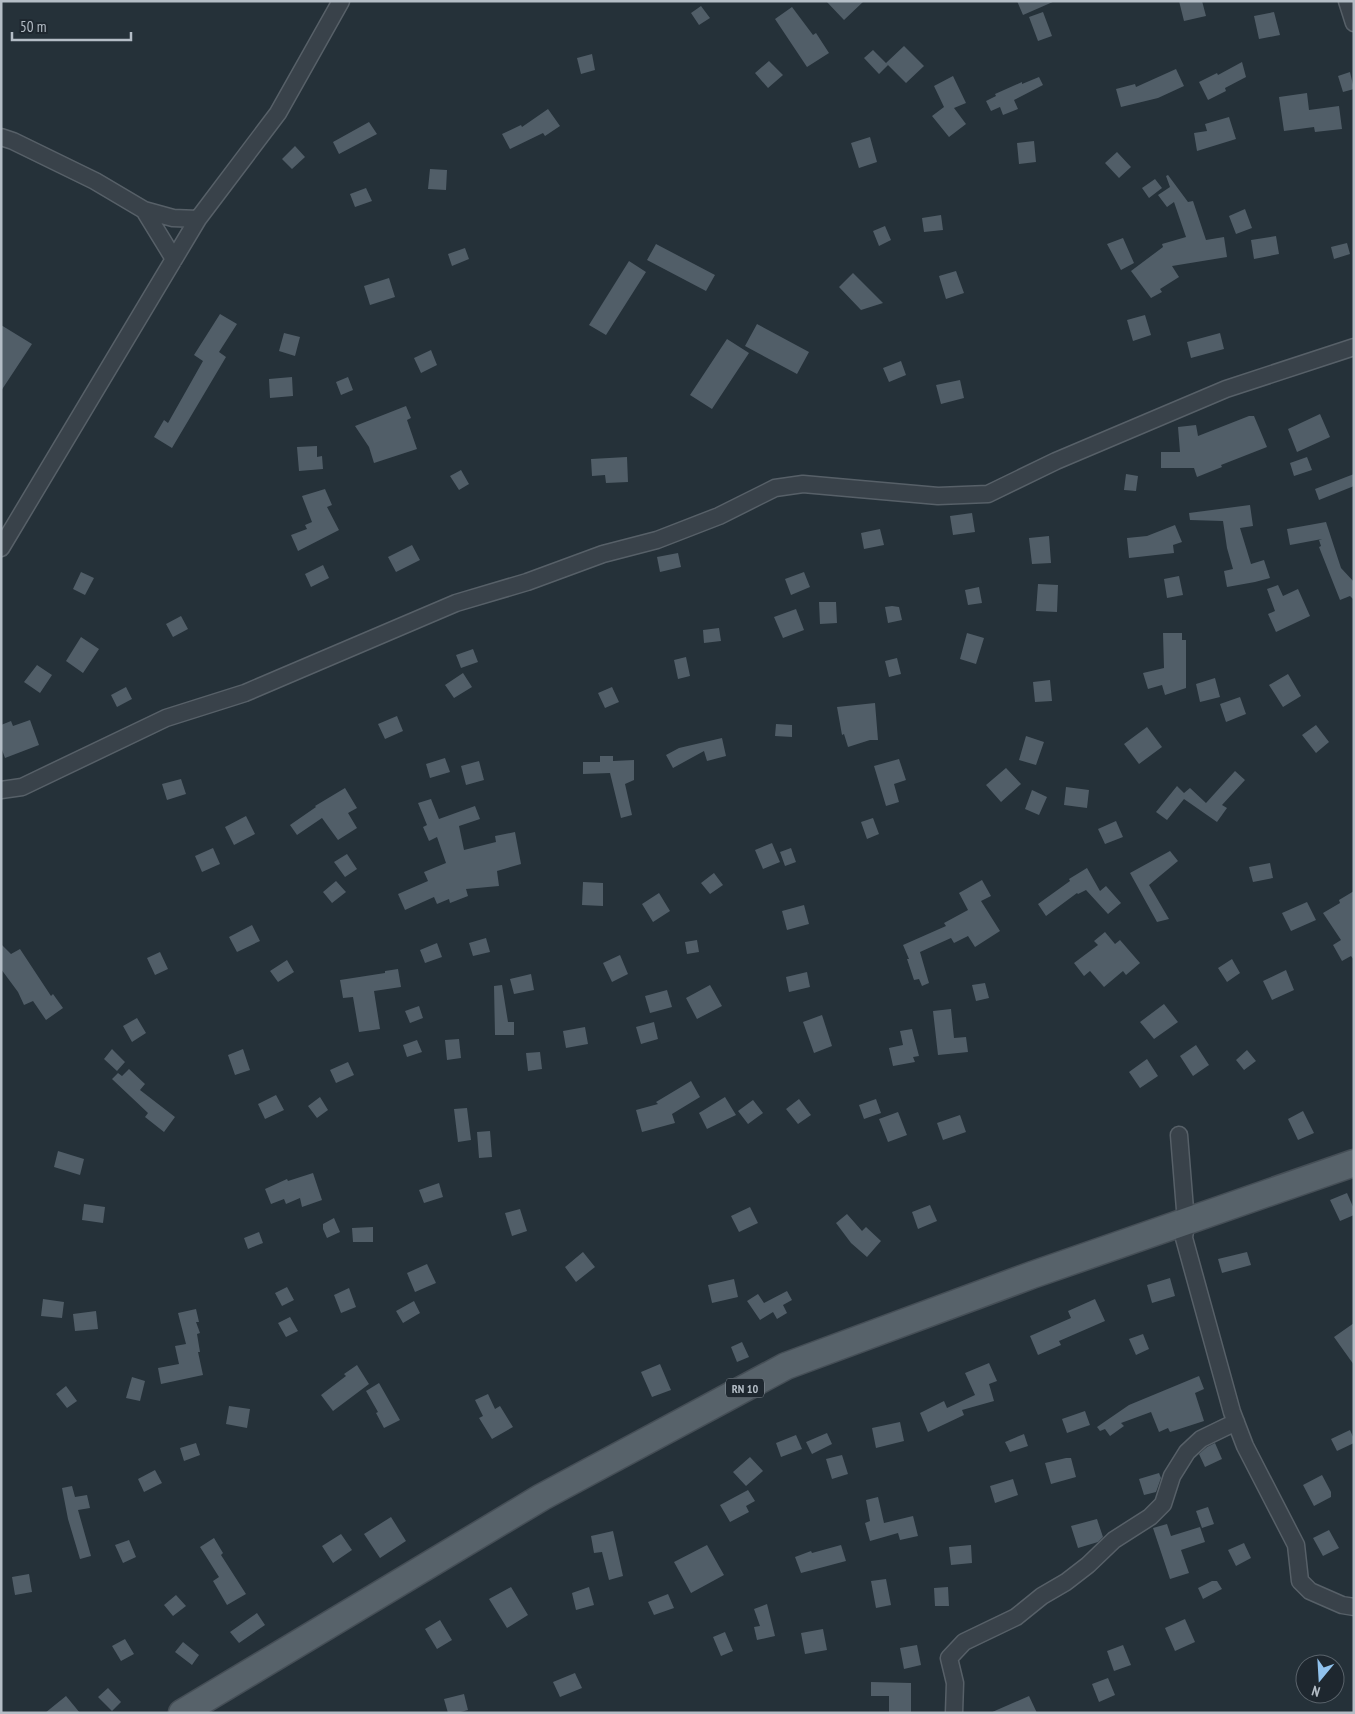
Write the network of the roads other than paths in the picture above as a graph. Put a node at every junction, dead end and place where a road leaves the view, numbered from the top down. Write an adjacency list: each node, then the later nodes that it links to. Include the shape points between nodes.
1 (341, 1): 6 (street, via 278,113)
2 (1347, 1): 3 (street)
3 (1354, 23)
4 (1, 138): 5 (street, via 95,181)
5 (144, 210): 6 (street, via 173,218); 7 (street)
6 (198, 219): 7 (street)
7 (174, 259): 9 (street)
8 (1354, 347): 10 (street, via 1226,390 1056,461 988,494 938,496 803,484 776,488 719,516 657,540 603,554 527,582 456,603 245,693 166,718 22,787)
9 (1, 548)
10 (1, 790)
11 (1179, 1135): 13 (street)
12 (1354, 1163): 13 (main road, RN 10)
13 (1186, 1222): 14 (street, via 1184,1238); 16 (main road, RN 10, via 786,1366 542,1497)
14 (1236, 1422): 15 (street, via 1296,1545 1300,1581 1310,1591); 17 (street, via 1201,1439 1187,1452 1172,1476 1163,1504 1150,1517 1114,1540 1088,1565 1016,1618 964,1642 949,1658 955,1683)
15 (1354, 1607)
16 (182, 1713)
17 (954, 1713)

